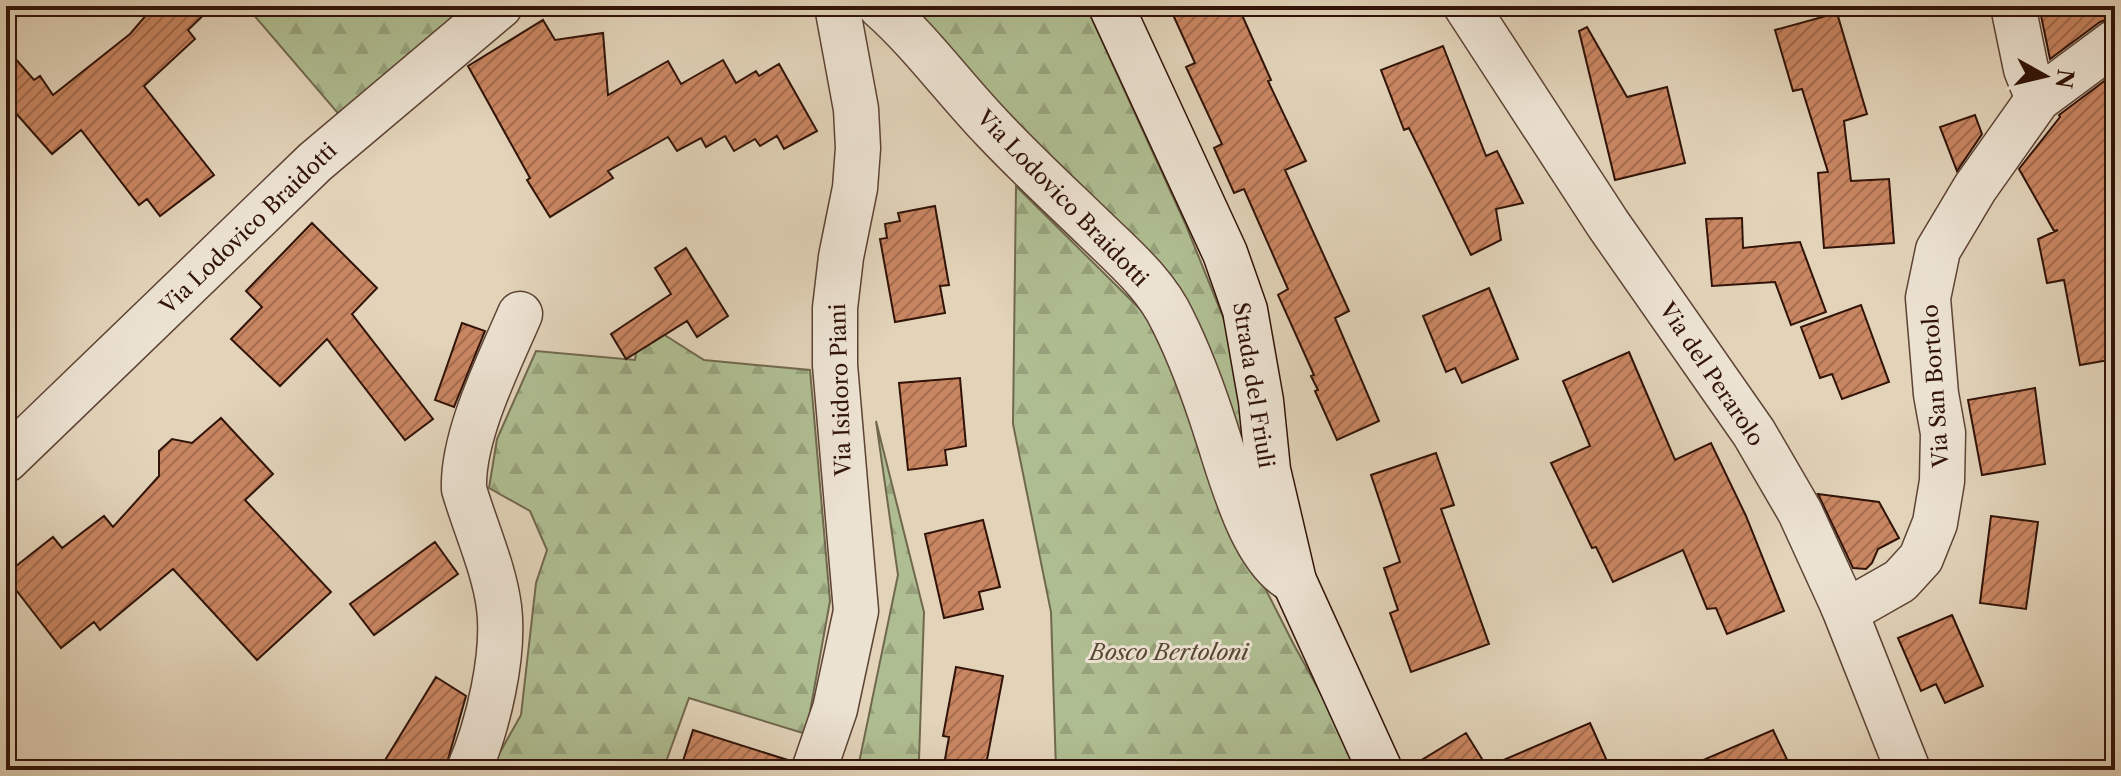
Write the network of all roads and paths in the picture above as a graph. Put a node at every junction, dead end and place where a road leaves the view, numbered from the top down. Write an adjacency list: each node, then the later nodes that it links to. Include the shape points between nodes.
1 (500, 6): 10 (street, Via Lodovico Braidotti, via 315,162)
2 (837, 6): 14 (street, Via Isidoro Piani, via 858,148 835,308 856,611 833,717)
3 (880, 6): 11 (street, Via Lodovico Braidotti, via 994,130 1144,278 1172,318 1236,496 1260,544 1283,576)
4 (1111, 6): 11 (street, Strada del Friuli, via 1225,253 1245,310 1268,470)
5 (1466, 6): 12 (street, Via del Perarolo, via 1600,212 1754,433 1800,512)
6 (2013, 6): 8 (street)
7 (2115, 42): 8 (street, Via San Bortolo)
8 (2038, 99): 12 (street, Via San Bortolo, via 1938,250 1928,298 1943,433 1935,523 1921,558 1900,581 1863,602)
9 (520, 314): 13 (street, via 463,469 464,489 499,607 492,700)
10 (6, 460)
11 (1294, 581): 15 (street, Strada del Friuli)
12 (1843, 606): 16 (street, Via del Perarolo)
13 (469, 770)
14 (814, 770)
15 (1380, 770)
16 (1908, 770)

